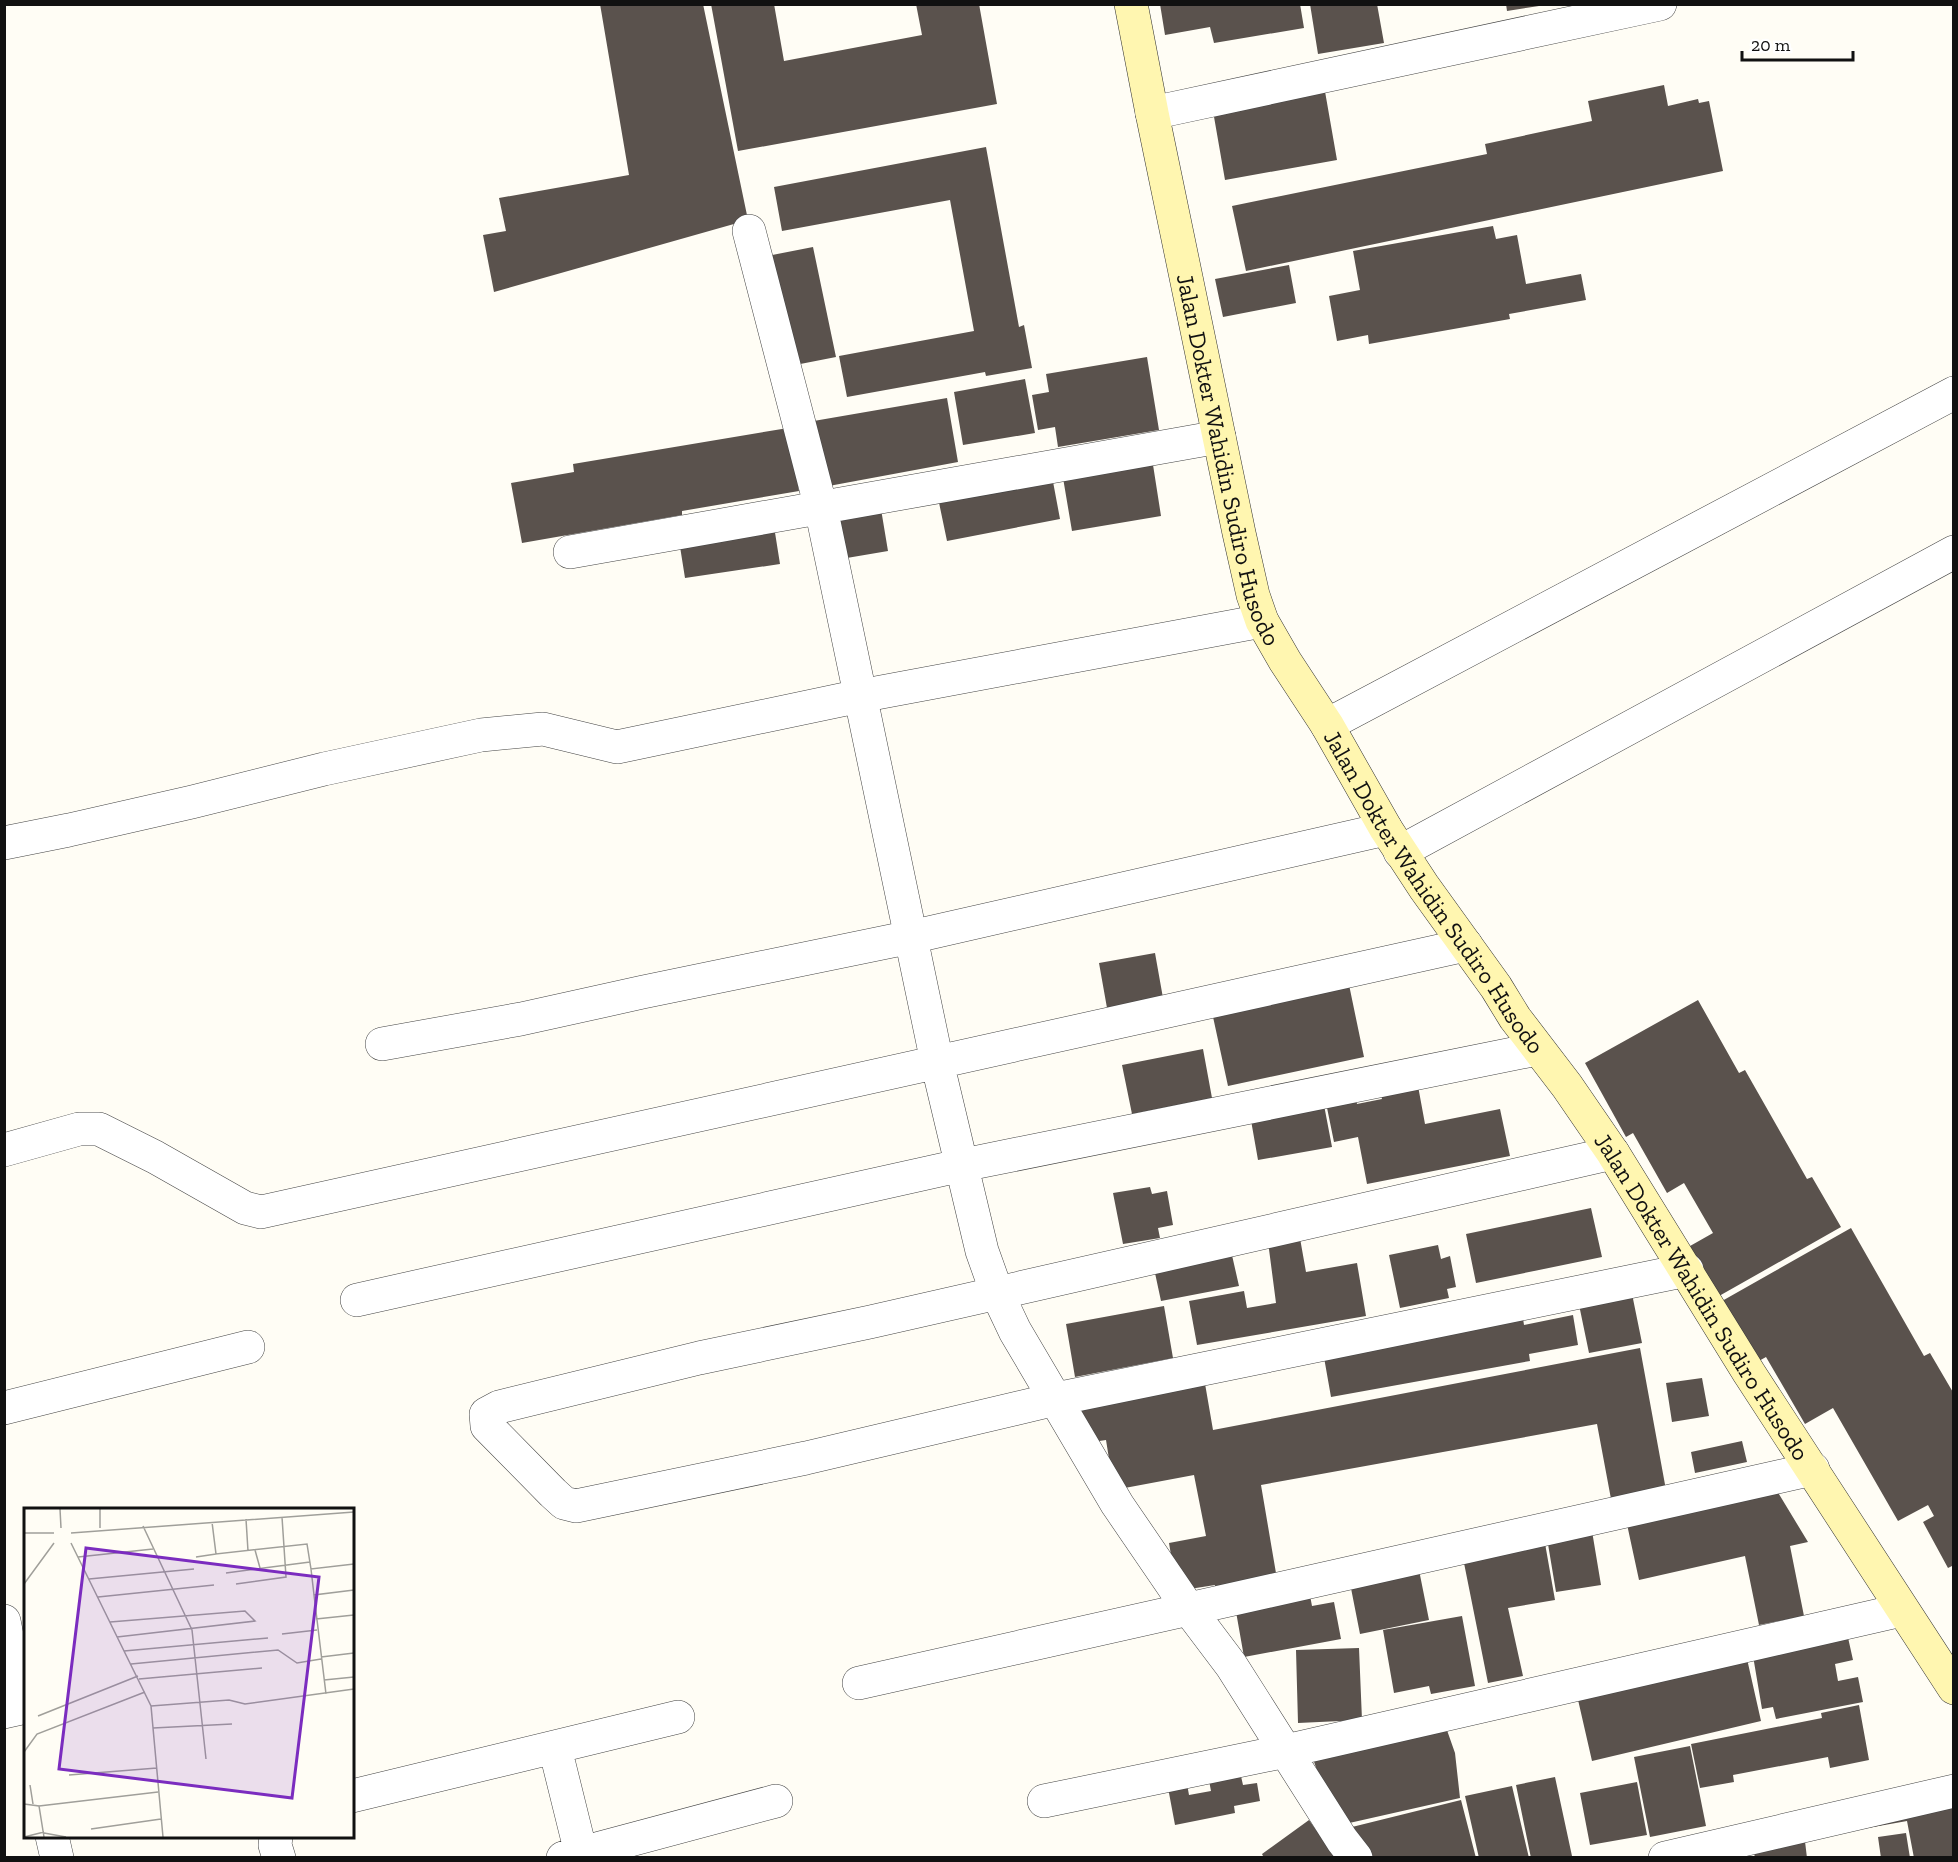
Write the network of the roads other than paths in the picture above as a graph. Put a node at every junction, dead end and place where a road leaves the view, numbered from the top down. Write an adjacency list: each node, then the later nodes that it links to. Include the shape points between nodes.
1 (1131, 4): 3 (main road, Jalan Dokter Wahidin Sudiro Husodo)
2 (1660, 4): 3 (street)
3 (1152, 113): 6 (main road, Jalan Dokter Wahidin Sudiro Husodo)
4 (749, 231): 7 (street)
5 (1953, 393): 12 (street)
6 (1219, 437): 7 (street); 10 (main road, Jalan Dokter Wahidin Sudiro Husodo)
7 (821, 508): 8 (street); 11 (street)
8 (570, 552)
9 (1953, 552): 13 (street)
10 (1262, 621): 11 (street); 12 (main road, Jalan Dokter Wahidin Sudiro Husodo)
11 (860, 696): 14 (street, via 604,744 543,729 481,735); 15 (street)
12 (1327, 724): 13 (main road, Jalan Dokter Wahidin Sudiro Husodo)
13 (1393, 840): 15 (street); 16 (main road, Jalan Dokter Wahidin Sudiro Husodo)
14 (4, 843)
15 (911, 937): 17 (street, via 521,1019); 19 (street)
16 (1466, 945): 18 (main road, Jalan Dokter Wahidin Sudiro Husodo); 19 (street)
17 (382, 1044)
18 (1538, 1049): 21 (main road, Jalan Dokter Wahidin Sudiro Husodo); 22 (street)
19 (937, 1062): 20 (street, via 261,1212 245,1208 108,1132 90,1128); 22 (street)
20 (4, 1150)
21 (1613, 1153): 23 (main road, Jalan Dokter Wahidin Sudiro Husodo); 24 (street)
22 (963, 1166): 24 (street, via 982,1251); 25 (street)
23 (1687, 1270): 27 (street); 29 (main road, Jalan Dokter Wahidin Sudiro Husodo)
24 (997, 1293): 27 (street); 27 (street, via 699,1358 499,1407 486,1414 487,1426 564,1503 576,1506 806,1458)
25 (357, 1300)
26 (248, 1347): 28 (street)
27 (1056, 1399): 30 (street, via 1117,1504)
28 (4, 1408)
29 (1813, 1469): 30 (street); 31 (main road, Jalan Dokter Wahidin Sudiro Husodo)
30 (1188, 1608): 33 (street); 38 (street, via 1231,1665)
31 (1902, 1610): 34 (main road, Jalan Dokter Wahidin Sudiro Husodo); 38 (street)
32 (4, 1621): 35 (street)
33 (859, 1683)
34 (1953, 1688)
35 (17, 1715)
36 (678, 1717): 37 (street)
37 (555, 1748): 40 (street); 45 (street)
38 (1286, 1751): 42 (street); 48 (street)
39 (1953, 1791): 49 (street)
40 (354, 1796)
41 (776, 1801): 45 (street)
42 (1044, 1801)
43 (52, 1838): 46 (street)
44 (276, 1838): 47 (street)
45 (572, 1855)
46 (57, 1857)
47 (279, 1857)
48 (1356, 1857)
49 (1665, 1857)

